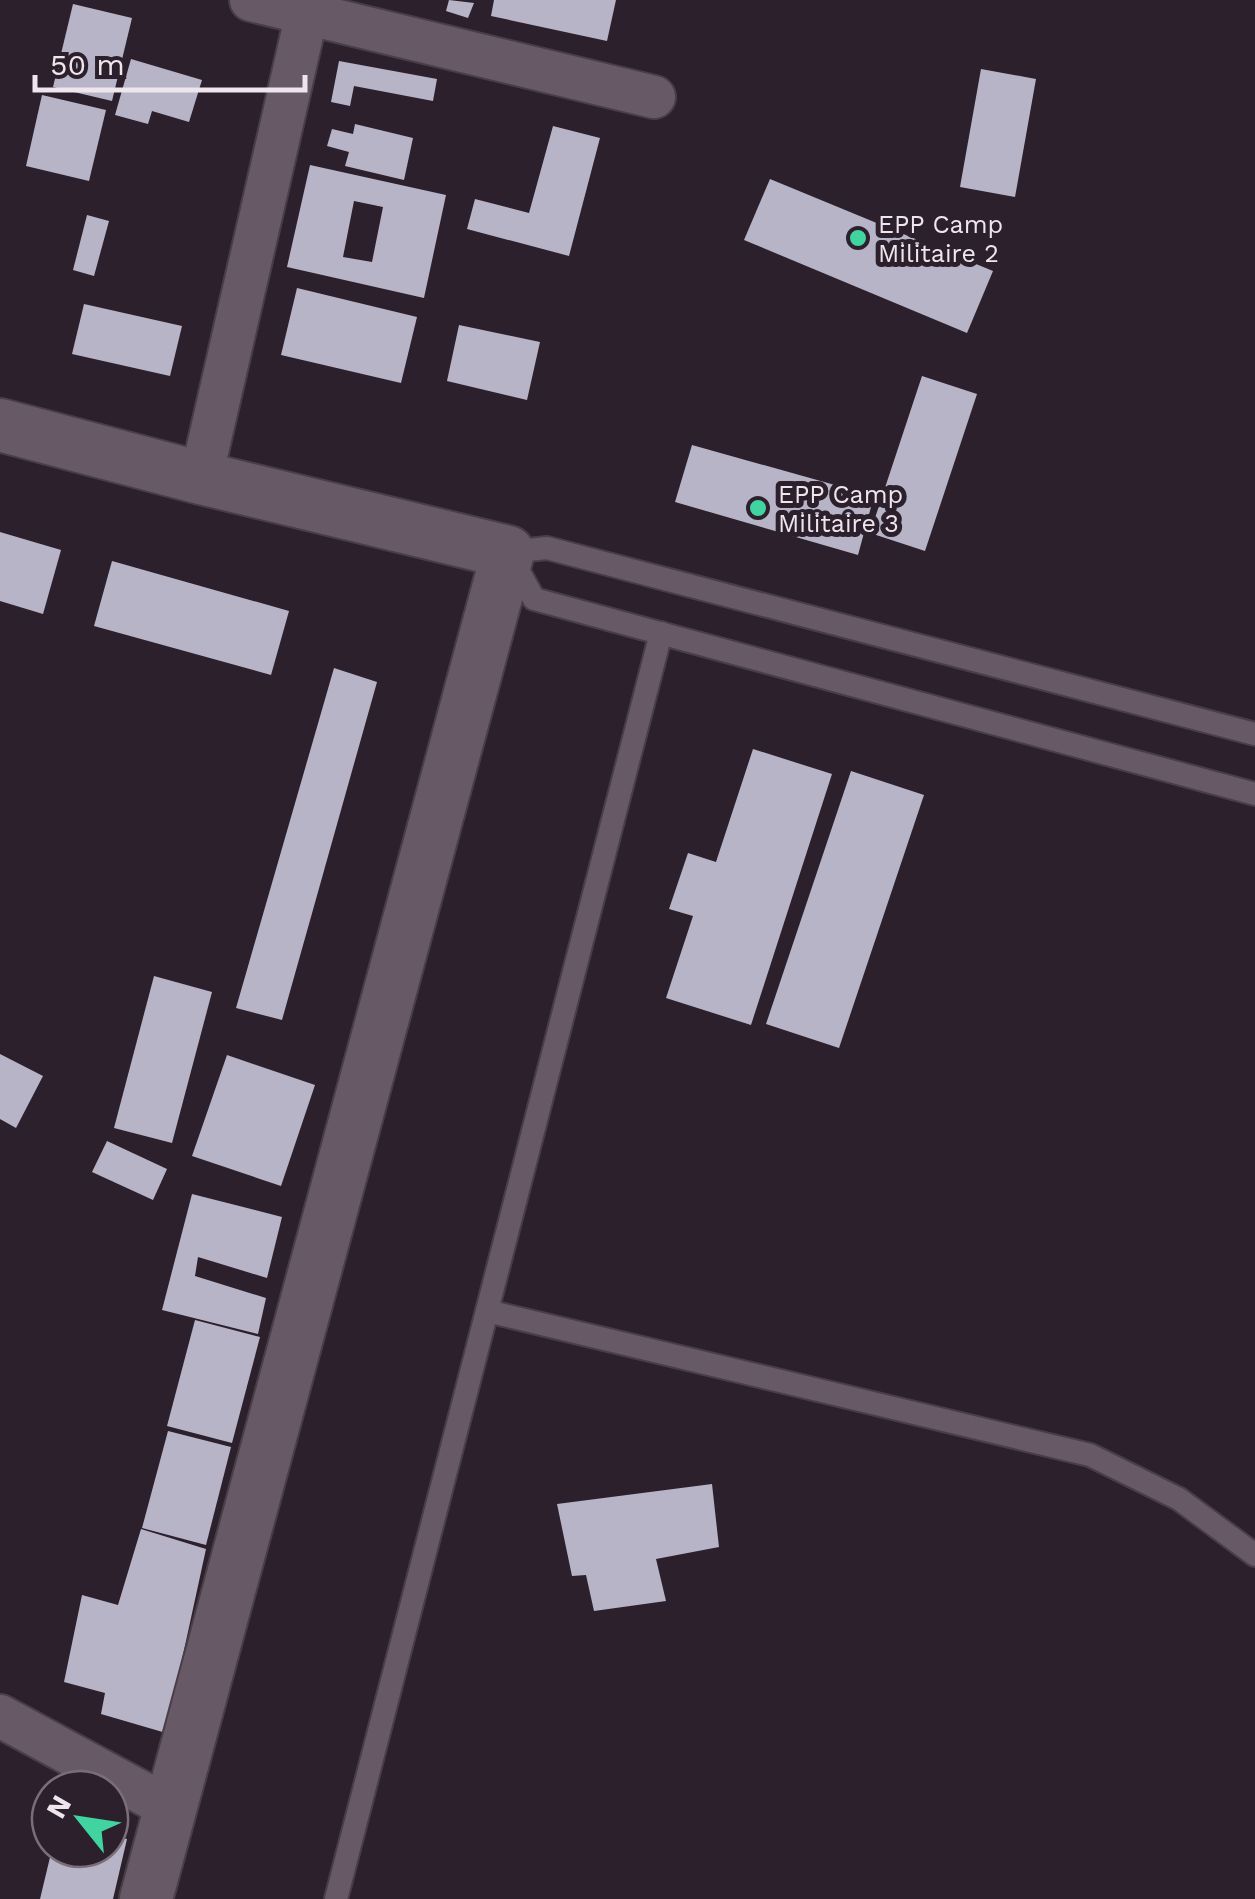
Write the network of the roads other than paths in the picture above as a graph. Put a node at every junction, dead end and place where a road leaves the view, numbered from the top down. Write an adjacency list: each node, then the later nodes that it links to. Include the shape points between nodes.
1 (251, 0): 2 (street)
2 (309, 7): 3 (street); 5 (street)
3 (654, 97)
4 (0, 425): 5 (street)
5 (201, 478): 6 (street)
6 (508, 552): 7 (lane, via 534,599); 8 (lane, via 548,548); 13 (street)
7 (660, 633): 9 (lane); 10 (lane)
8 (1255, 734)
9 (1255, 794)
10 (487, 1311): 11 (lane, via 1090,1455 1179,1499); 15 (lane)
11 (1255, 1555)
12 (0, 1716): 13 (street)
13 (172, 1809): 14 (street)
14 (146, 1899)
15 (336, 1899)

